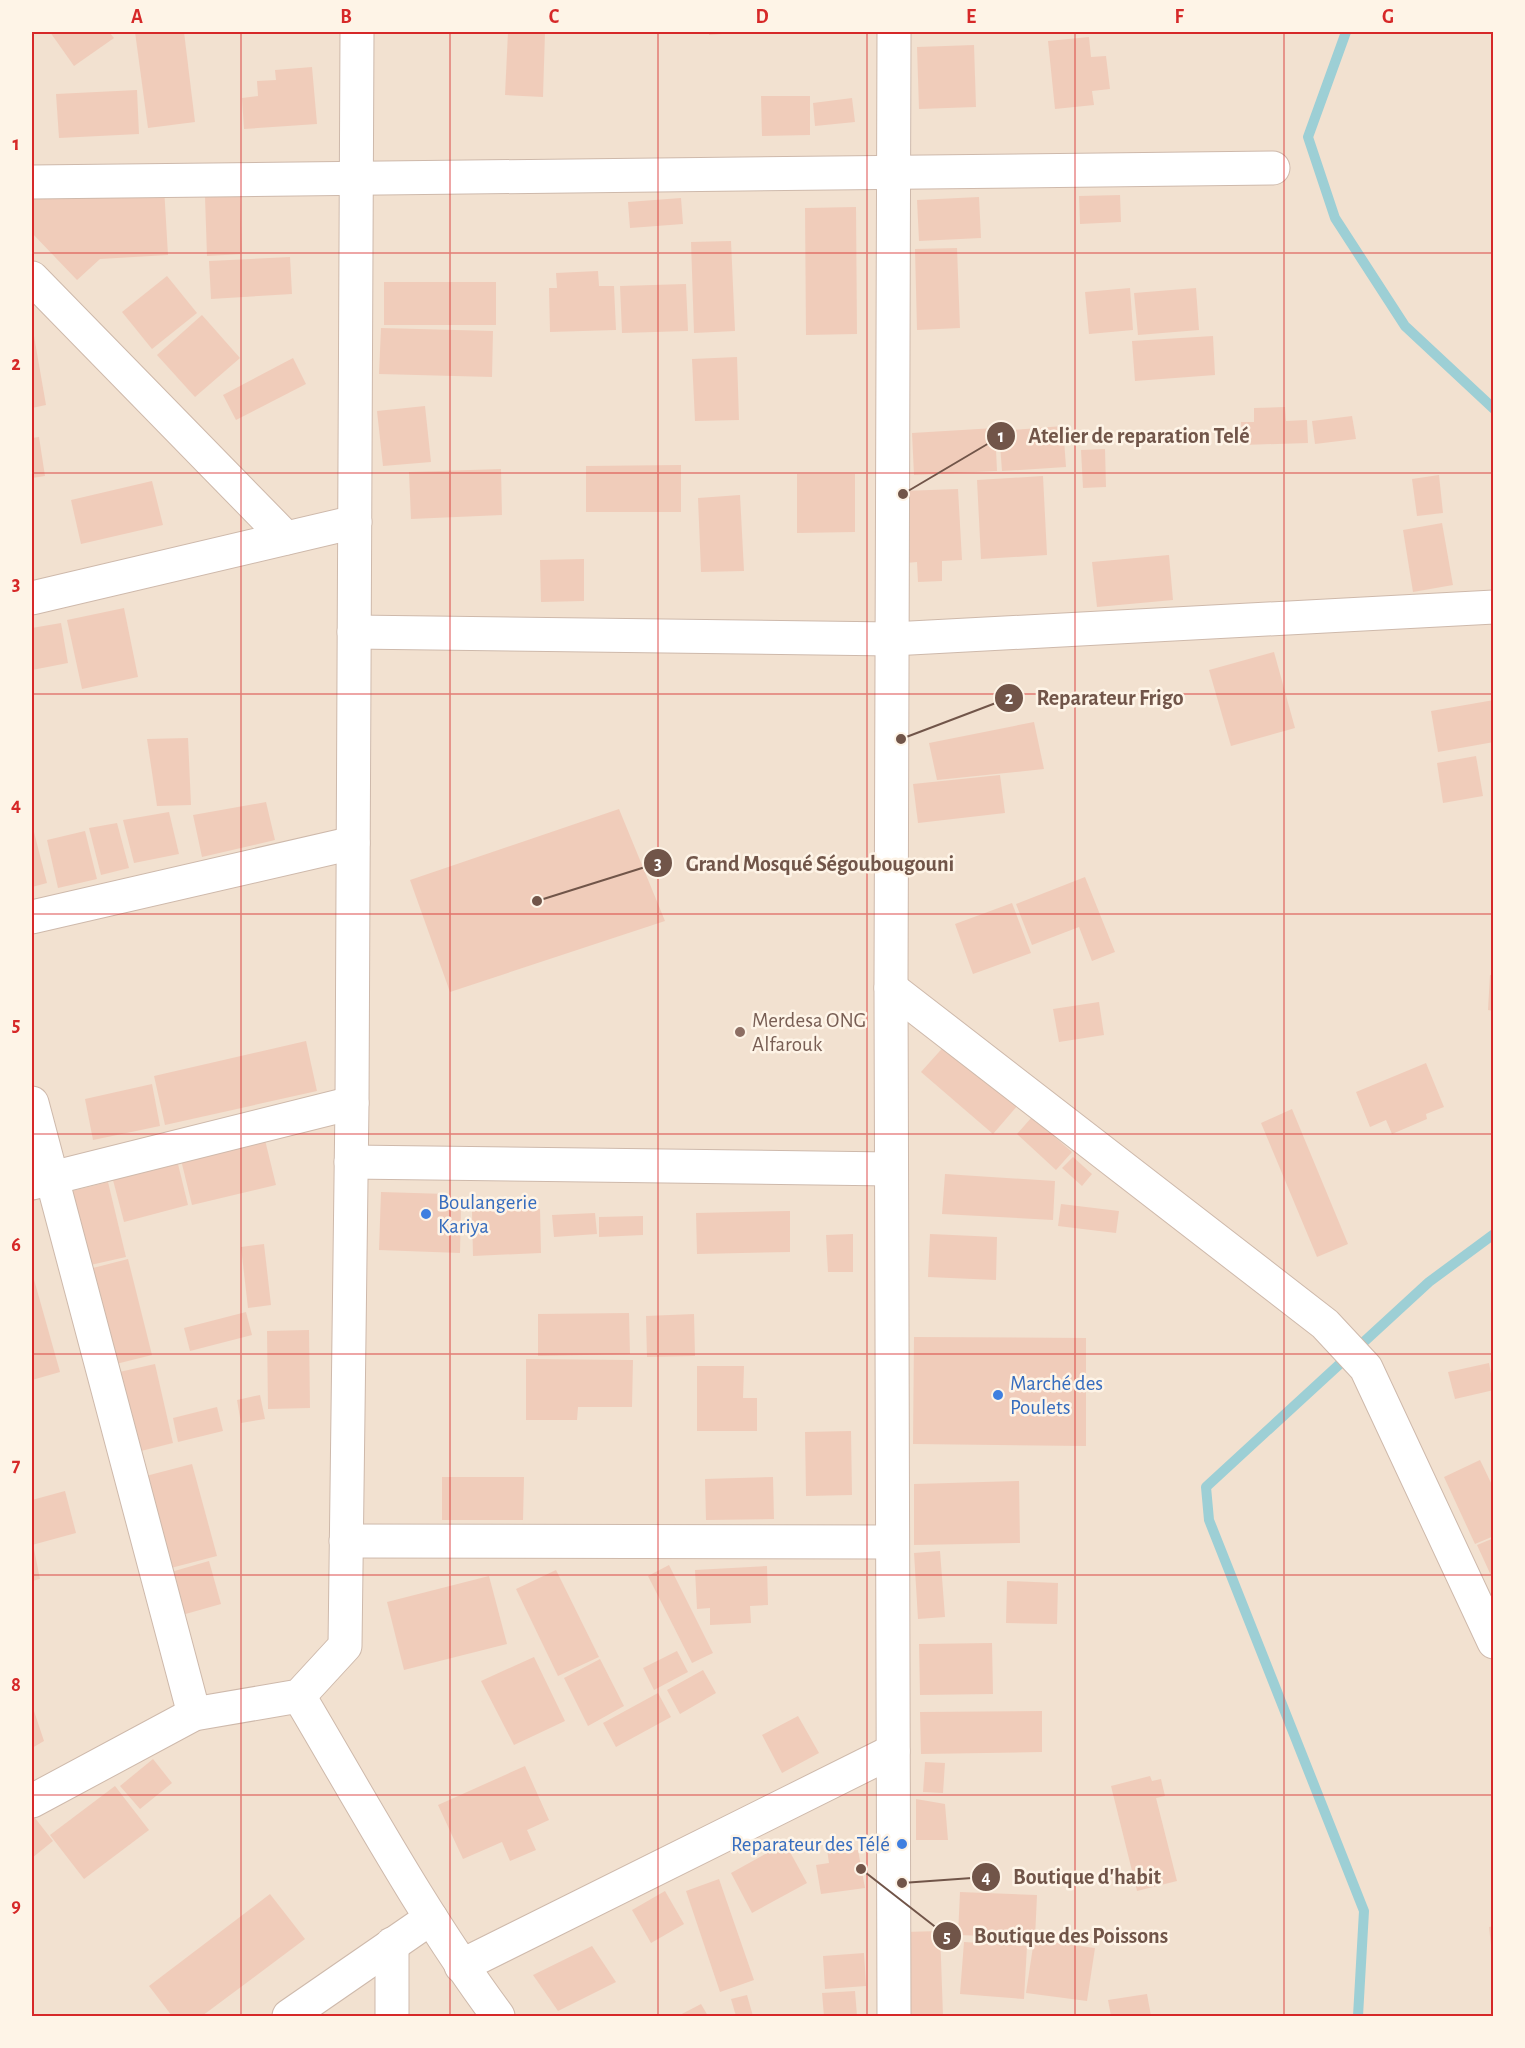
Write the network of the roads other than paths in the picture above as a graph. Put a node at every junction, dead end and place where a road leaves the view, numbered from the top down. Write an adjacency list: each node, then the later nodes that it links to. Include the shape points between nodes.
1 (357, 32): 5 (street)
2 (894, 32): 4 (street)
3 (1273, 168): 4 (street)
4 (894, 172): 5 (street); 13 (street)
5 (356, 178): 6 (street); 8 (street)
6 (32, 182)
7 (32, 278): 9 (street)
8 (355, 522): 9 (street); 12 (street)
9 (286, 538): 10 (street)
10 (32, 598)
11 (1494, 607): 13 (street)
12 (354, 632): 13 (street); 14 (street)
13 (892, 639): 16 (street)
14 (353, 843): 15 (street); 18 (street)
15 (32, 917)
16 (891, 988): 20 (street); 24 (street, via 1325,1324 1366,1368)
17 (32, 1102): 21 (street)
18 (352, 1103): 19 (street); 21 (street)
19 (351, 1162): 20 (street); 22 (street)
20 (891, 1169): 23 (street)
21 (41, 1181): 26 (street)
22 (346, 1541): 23 (street); 25 (street, via 345,1646)
23 (892, 1542): 27 (street)
24 (1494, 1642)
25 (299, 1696): 26 (street); 29 (street)
26 (194, 1714): 28 (street)
27 (893, 1751): 31 (street); 35 (street)
28 (32, 1801)
29 (430, 1918): 30 (street); 31 (street)
30 (392, 1944): 32 (street); 33 (street)
31 (461, 1966): 34 (street)
32 (289, 2016)
33 (392, 2016)
34 (498, 2016)
35 (894, 2016)

